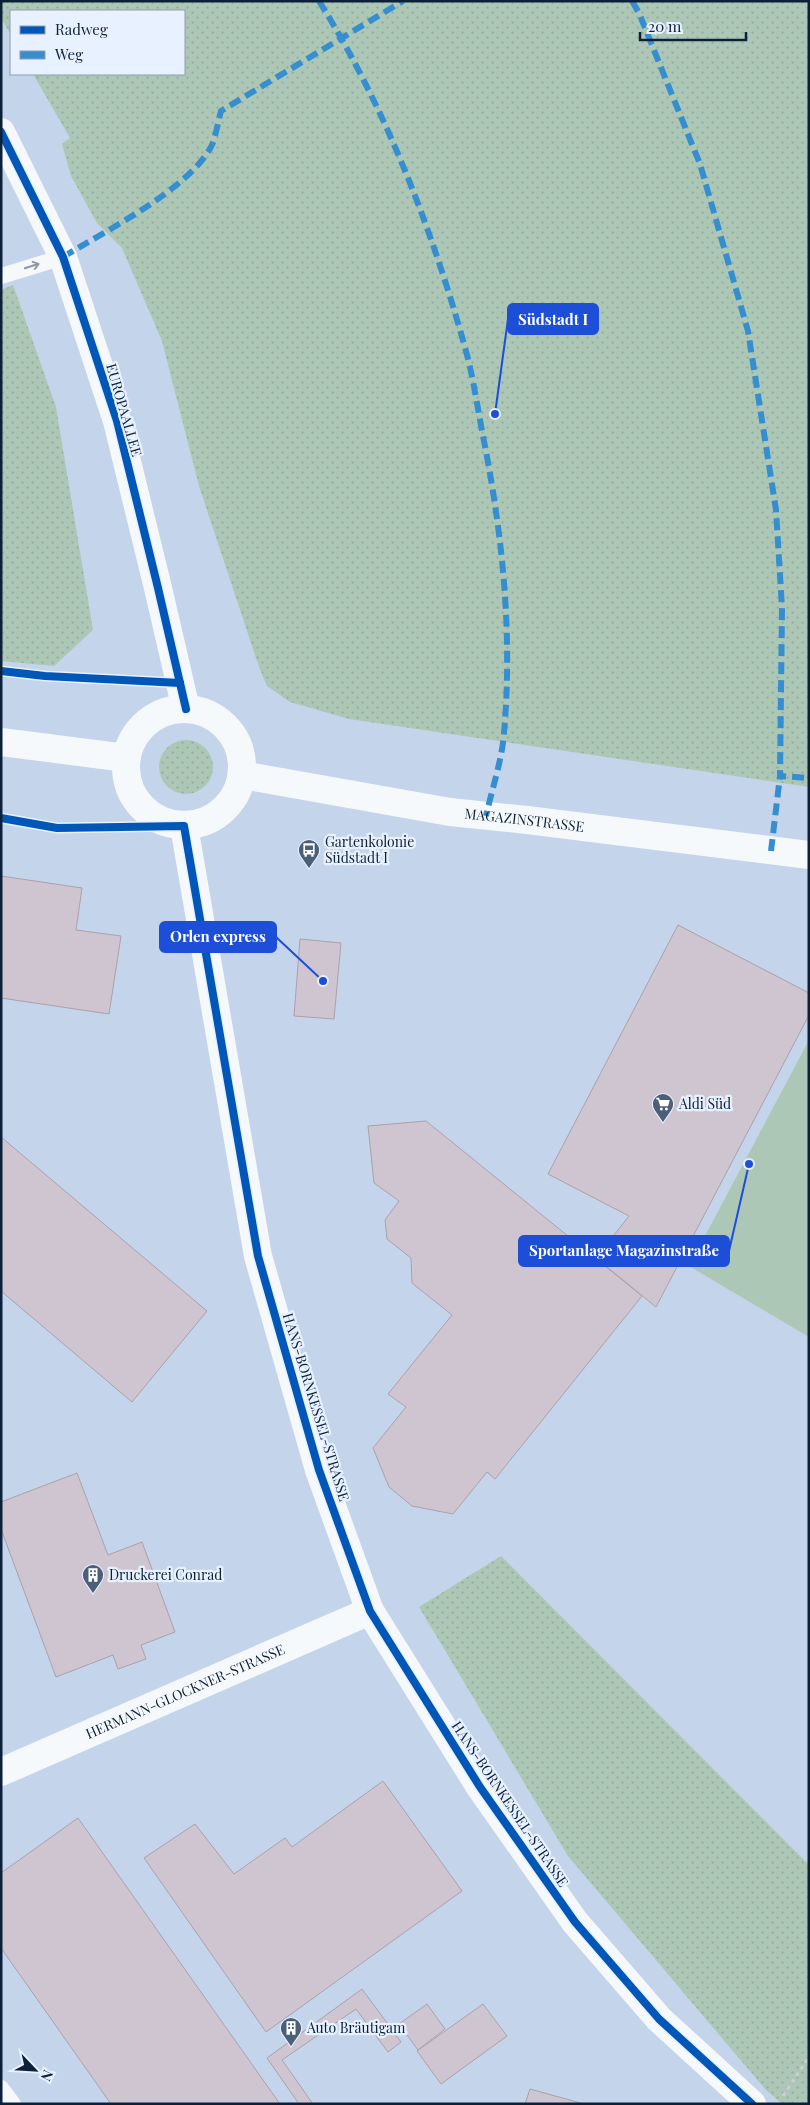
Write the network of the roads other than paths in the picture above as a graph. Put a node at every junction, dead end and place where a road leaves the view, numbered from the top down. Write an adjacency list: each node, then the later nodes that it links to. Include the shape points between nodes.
1 (1, 132): 2 (street, EUROPAALLEE)
2 (63, 257): 3 (lane, one-way to 2); 4 (street, EUROPAALLEE, via 117,421)
3 (1, 276)
4 (186, 709): 6 (street, via 163,712 145,723 132,738); 7 (street, via 203,711 220,721 234,736 241,755)
5 (1, 742): 6 (street)
6 (126, 758): 8 (street, via 126,778 133,797 146,813 164,823)
7 (242, 775): 8 (street, via 237,792 216,817); 9 (street, MAGAZINSTRASSE, via 450,812)
8 (184, 826): 10 (street, HANS-BORNKESSEL-STRASSE, via 258,1256 319,1470)
9 (809, 855)
10 (370, 1611): 11 (street, HERMANN-GLOCKNER-STRASSE); 14 (street, HANS-BORNKESSEL-STRASSE, via 480,1787 575,1922 660,2019)
11 (1, 1772)
12 (1, 2088): 13 (lane)
13 (13, 2104)
14 (752, 2104)

